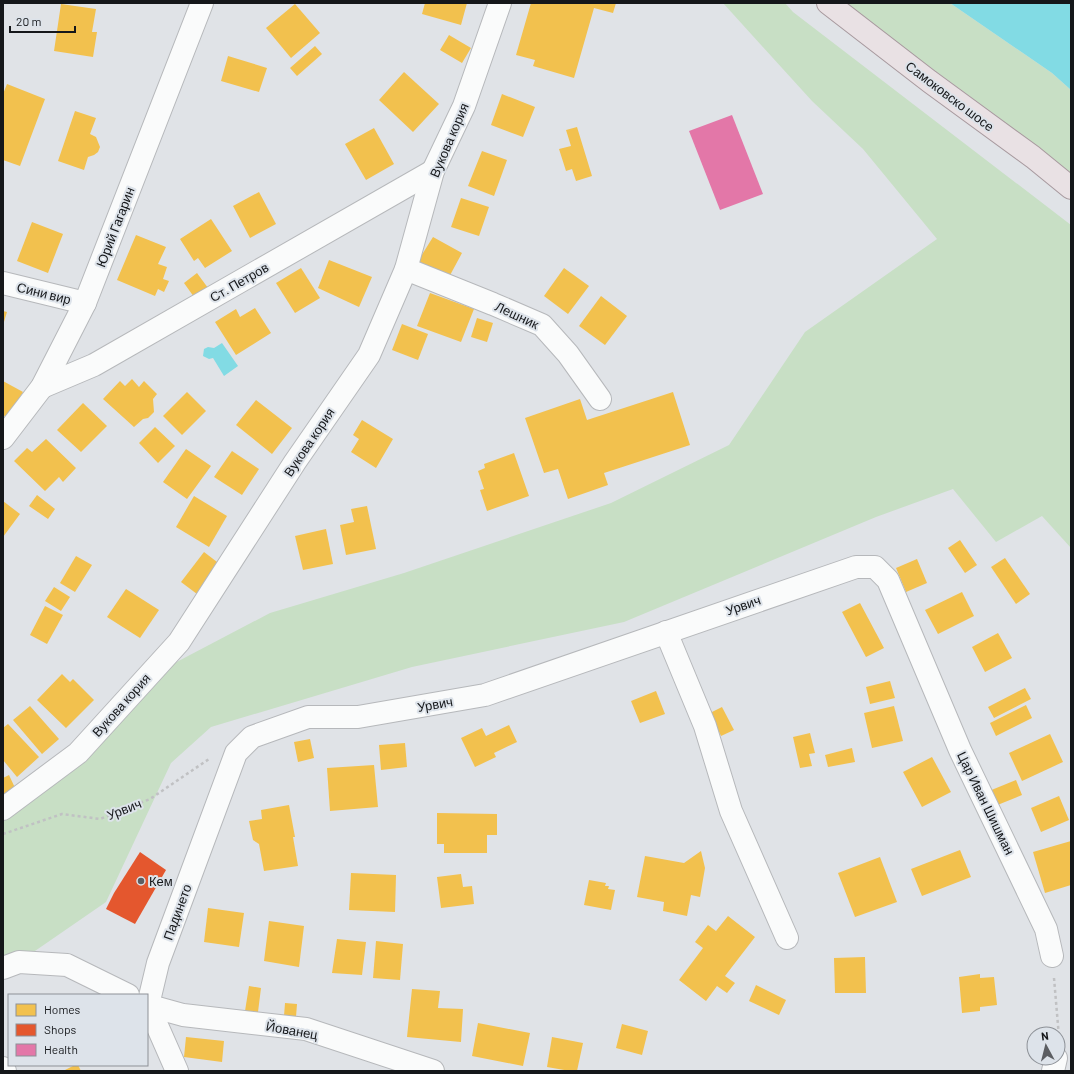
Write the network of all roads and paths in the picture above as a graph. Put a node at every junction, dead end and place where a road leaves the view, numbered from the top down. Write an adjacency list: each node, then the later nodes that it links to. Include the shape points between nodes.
1 (202, 3): 8 (street, Юрий Гагарин)
2 (500, 3): 4 (street, Вукова кория, via 464,106)
3 (828, 3): 5 (main road, Самоковско шосе)
4 (433, 171): 6 (street, Вукова кория); 9 (street, Ст. Петров, via 94,365)
5 (1071, 188)
6 (406, 269): 10 (street, Лешник, via 542,325 568,354); 15 (street, Вукова кория, via 369,355 295,462 179,642 78,753)
7 (3, 283): 8 (street, Сини вир)
8 (85, 303): 9 (street, Юрий Гагарин)
9 (42, 387): 11 (street, Юрий Гагарин)
10 (600, 399)
11 (3, 438)
12 (875, 567): 13 (street, Урвич, via 856,567); 18 (street, Цар Иван Шишман, via 888,580 960,750 1046,929)
13 (666, 632): 14 (street, Урвич, via 485,695 358,717 308,717 252,737); 17 (street, via 705,726 731,811)
14 (236, 753): 16 (path, Урвич, via 210,759 150,799 100,819 62,814); 21 (street, Падинето, via 158,963)
15 (3, 809)
16 (3, 834)
17 (787, 938)
18 (1052, 956): 22 (path)
19 (3, 968): 20 (street, via 19,962 66,965)
20 (126, 994)
21 (148, 1005): 25 (street); 26 (street, Йованец, via 183,1015 306,1030)
22 (1056, 1026)
23 (3, 1068): 24 (street)
24 (5, 1071)
25 (178, 1071)
26 (433, 1071)

